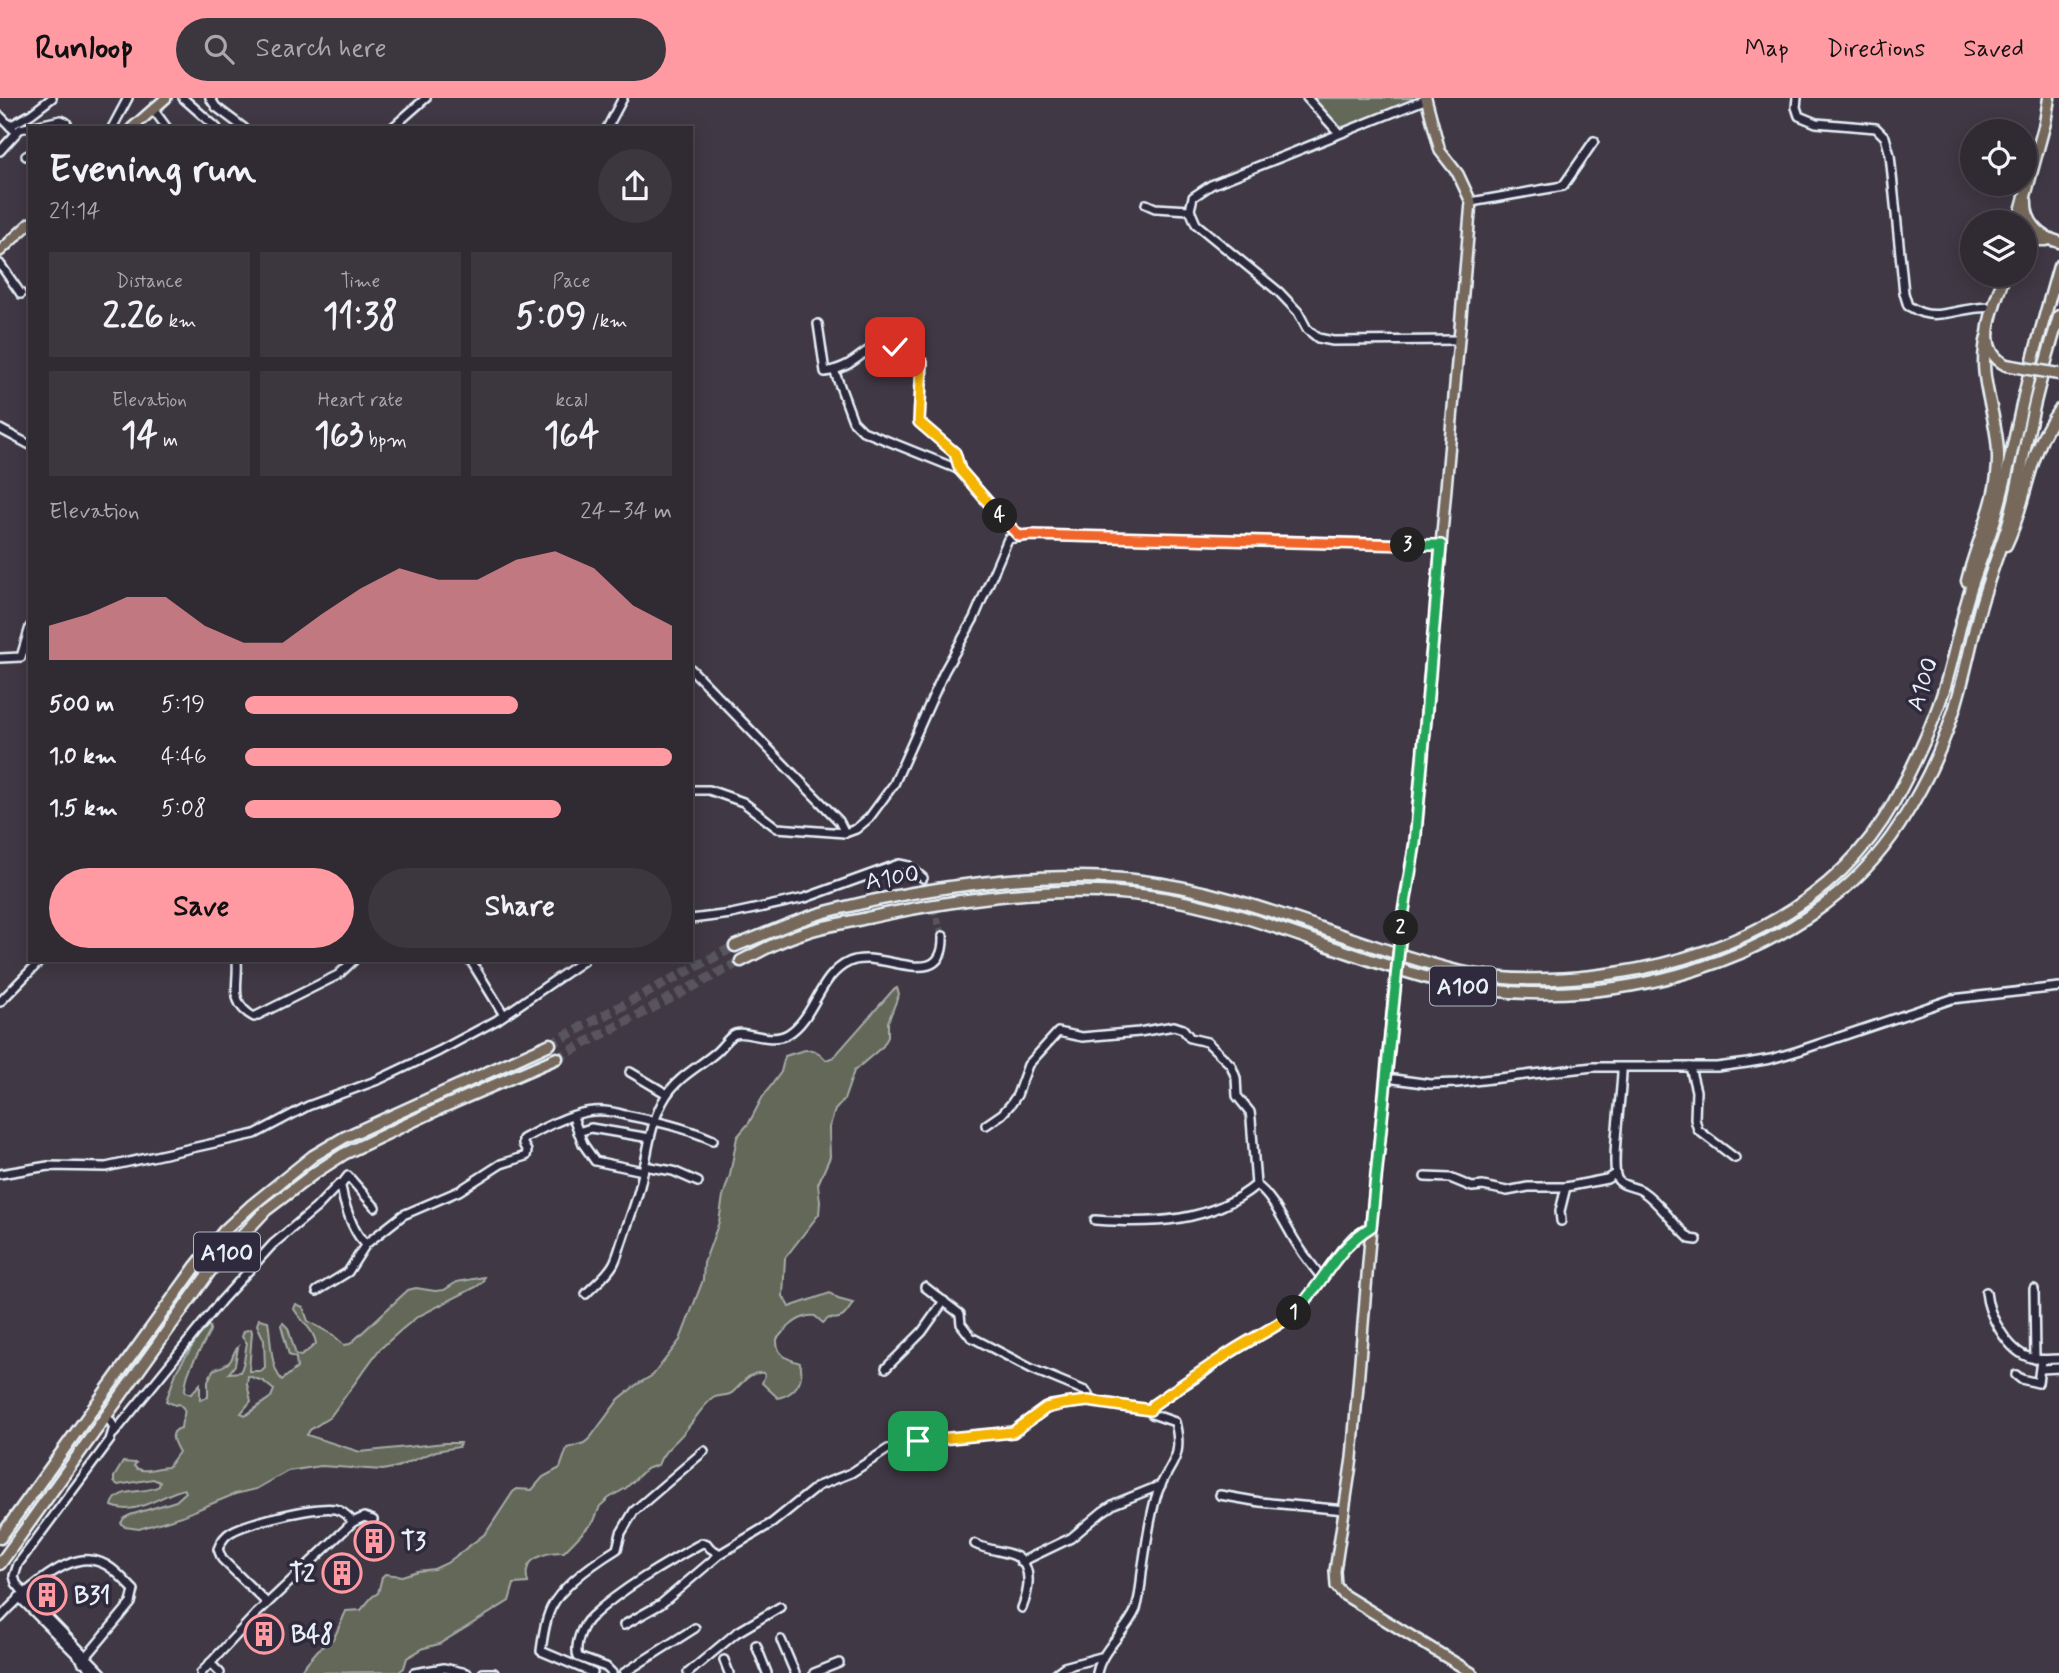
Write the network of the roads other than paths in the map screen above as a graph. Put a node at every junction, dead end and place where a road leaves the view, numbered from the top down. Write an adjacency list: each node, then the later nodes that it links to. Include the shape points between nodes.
1 (52, 98): 22 (street)
2 (128, 98): 15 (street)
3 (166, 98): 12 (main road)
4 (183, 98): 18 (street)
5 (210, 98): 19 (street)
6 (426, 98): 20 (street)
7 (623, 98): 21 (street)
8 (1307, 98): 23 (street)
9 (1427, 98): 23 (street); 28 (main road, via 1440,151)
10 (1797, 98): 39 (street, via 1799,116 1816,123 1876,128 1885,136 1908,306 1924,314)
11 (2049, 98): 25 (highway)
12 (153, 109): 16 (main road); 17 (street)
13 (0, 116): 22 (street)
14 (68, 126): 22 (street, via 61,120)
15 (113, 126)
16 (135, 126)
17 (166, 126)
18 (215, 126)
19 (241, 126)
20 (394, 126)
21 (608, 126)
22 (13, 129): 26 (street)
23 (1339, 134): 30 (street, via 1211,185 1193,197)
24 (1594, 141): 28 (street, via 1563,186)
25 (2037, 145)
26 (0, 151)
27 (2027, 196): 33 (highway, via 2029,218 2041,235)
28 (1471, 202): 43 (main road)
29 (1146, 204): 30 (street)
30 (1190, 210): 43 (street, via 1196,224 1279,292 1318,338)
31 (28, 225): 34 (main road)
32 (2037, 240): 33 (highway)
33 (2055, 241)
34 (0, 251)
35 (0, 264): 38 (street)
36 (2059, 266): 53 (highway, A100 / A100, via 1996,518)
37 (2001, 287): 39 (highway)
38 (21, 294)
39 (1994, 308): 42 (highway)
40 (2059, 316): 52 (highway, A100 / A100, via 2008,523)
41 (818, 324): 44 (street, via 825,372)
42 (1988, 333): 45 (highway, bridge, via 1992,355 2006,365); 53 (highway, via 1982,366 1998,459)
43 (1459, 340): 51 (main road)
44 (834, 370): 49 (street, via 853,421 863,431); 49 (street, via 879,345 895,347 922,363 919,422 955,453)
45 (2059, 374)
46 (2059, 410): 52 (highway, via 2035,452 2015,527)
47 (0, 429): 48 (street)
48 (28, 444)
49 (960, 470): 50 (street)
50 (1019, 536): 51 (street); 58 (street, via 1008,539 894,784 869,818)
51 (1441, 545): 77 (main road, bridge, via 1415,843 1403,912)
52 (1987, 586): 63 (highway, A100 / A100, via 1950,723 1915,797 1878,855 1830,901 1800,921 1749,949 1691,971 1577,992 1464,986 1199,905 1101,892 1048,893 925,907 809,931)
53 (1960, 623): 62 (highway, A100 / A100, via 1946,684 1920,752 1875,832 1852,860 1822,889 1762,929 1661,965 1575,978 1530,979 1458,971 1202,890 1101,877 908,894 797,921)
54 (28, 634): 55 (street, via 21,657)
55 (0, 658)
56 (693, 671): 58 (street, via 839,821)
57 (693, 790): 58 (street, via 709,790 743,802 778,828)
58 (845, 833)
59 (923, 878): 60 (street, via 899,864 804,898)
60 (693, 919)
61 (943, 936): 78 (street, via 939,959 930,965 850,961 823,986 787,1035 764,1039 734,1033)
62 (735, 946)
63 (741, 961)
64 (39, 962): 70 (street)
65 (237, 962): 66 (street, via 237,1002 251,1017 338,975)
66 (352, 962)
67 (472, 962): 71 (street)
68 (582, 962): 71 (street)
69 (2059, 987): 74 (street, via 1952,999 1772,1059)
70 (0, 1002)
71 (503, 1016): 87 (street, via 417,1062 308,1106 255,1134 106,1167 48,1166)
72 (550, 1044): 123 (highway, A100 / A100, via 345,1137 302,1164 252,1205 196,1266)
73 (557, 1058): 115 (highway, A100 / A100, via 344,1154 266,1210 213,1267)
74 (1690, 1067): 75 (street); 85 (street, via 1698,1130)
75 (1622, 1068): 77 (street, via 1549,1071 1457,1083); 88 (street)
76 (630, 1072): 78 (street)
77 (1387, 1078): 97 (main road)
78 (667, 1094): 80 (street)
79 (573, 1117): 80 (street, via 608,1111); 82 (street); 99 (street, via 523,1139 526,1156 501,1164 459,1191 403,1215)
80 (656, 1119): 83 (street); 84 (street)
81 (986, 1125): 92 (street, via 1011,1104 1028,1065 1058,1032 1082,1037 1174,1026 1207,1042 1234,1070 1237,1096 1250,1112)
82 (578, 1132): 83 (street, via 592,1128); 86 (street, via 595,1161)
83 (650, 1139): 86 (street)
84 (713, 1140)
85 (1735, 1157)
86 (643, 1169): 90 (street, via 673,1171); 105 (street, via 614,1263)
87 (0, 1174)
88 (1615, 1174): 93 (street); 98 (street, via 1622,1184 1656,1202 1690,1239)
89 (1425, 1177): 93 (street, via 1507,1191)
90 (698, 1182)
91 (341, 1185): 94 (street, via 348,1176); 99 (street, via 351,1220); 116 (street, via 273,1244)
92 (1256, 1185): 95 (street, via 1238,1198 1187,1219 1142,1223); 100 (street, via 1267,1193)
93 (1566, 1187): 96 (street)
94 (375, 1207)
95 (1095, 1220)
96 (1561, 1221)
97 (1371, 1227): 100 (street, via 1353,1237); 120 (main road)
98 (1697, 1240)
99 (366, 1244): 103 (street, via 348,1272)
100 (1322, 1278): 114 (street, via 1284,1321)
101 (925, 1287): 106 (street)
102 (2035, 1289): 108 (street)
103 (317, 1291)
104 (1986, 1293): 108 (street, via 2008,1342)
105 (586, 1294)
106 (944, 1301): 109 (street, via 922,1332); 113 (street, via 960,1314 971,1337 1085,1391)
107 (2059, 1359): 108 (street)
108 (2038, 1360): 111 (street)
109 (886, 1368)
110 (2059, 1368): 111 (street)
111 (2041, 1369): 112 (street, via 2038,1383)
112 (2016, 1375)
113 (1088, 1401): 114 (street); 125 (street, via 1051,1405 1013,1432 896,1446 818,1486 772,1523)
114 (1150, 1410): 118 (street, via 1175,1422 1180,1446)
115 (107, 1416): 116 (street); 127 (highway, A100 / A100)
116 (114, 1433): 128 (street, via 18,1564 14,1576)
117 (704, 1451): 150 (street, via 634,1511 617,1549 570,1584 552,1605 541,1651)
118 (1161, 1485): 126 (street, via 1114,1504 1071,1538); 137 (street, via 1137,1607 1122,1634)
119 (1220, 1495): 120 (street)
120 (1345, 1510): 160 (main road, via 1336,1586)
121 (373, 1520): 122 (street, via 364,1517)
122 (353, 1522): 129 (street); 129 (street, via 338,1510 320,1510 250,1524 223,1539 218,1549 222,1559)
123 (0, 1538)
124 (975, 1544): 126 (street, via 1016,1556)
125 (720, 1554): 133 (street, via 661,1604); 151 (street, via 702,1543 657,1568 589,1618 576,1644 578,1657)
126 (1021, 1562): 131 (street, via 1029,1578)
127 (0, 1564)
128 (22, 1595): 132 (street); 138 (street); 138 (street, via 47,1576 88,1559 108,1566 134,1590 131,1603)
129 (267, 1604): 140 (street)
130 (780, 1607): 153 (street, via 736,1633)
131 (1022, 1608)
132 (0, 1618)
133 (624, 1625)
134 (695, 1628): 152 (street)
135 (781, 1640): 156 (street)
136 (755, 1645): 155 (street)
137 (1101, 1657): 158 (street); 159 (street)
138 (84, 1660): 142 (street); 143 (street)
139 (724, 1660): 154 (street)
140 (210, 1663): 144 (street); 145 (street)
141 (839, 1663): 157 (street)
142 (95, 1673)
143 (102, 1673)
144 (201, 1673)
145 (220, 1673)
146 (414, 1673): 147 (street, via 444,1668)
147 (467, 1673)
148 (483, 1673): 149 (street)
149 (494, 1673)
150 (593, 1673)
151 (612, 1673)
152 (624, 1673)
153 (688, 1673)
154 (729, 1673)
155 (767, 1673)
156 (795, 1673)
157 (814, 1673)
158 (1056, 1673)
159 (1097, 1673)
160 (1472, 1673)

